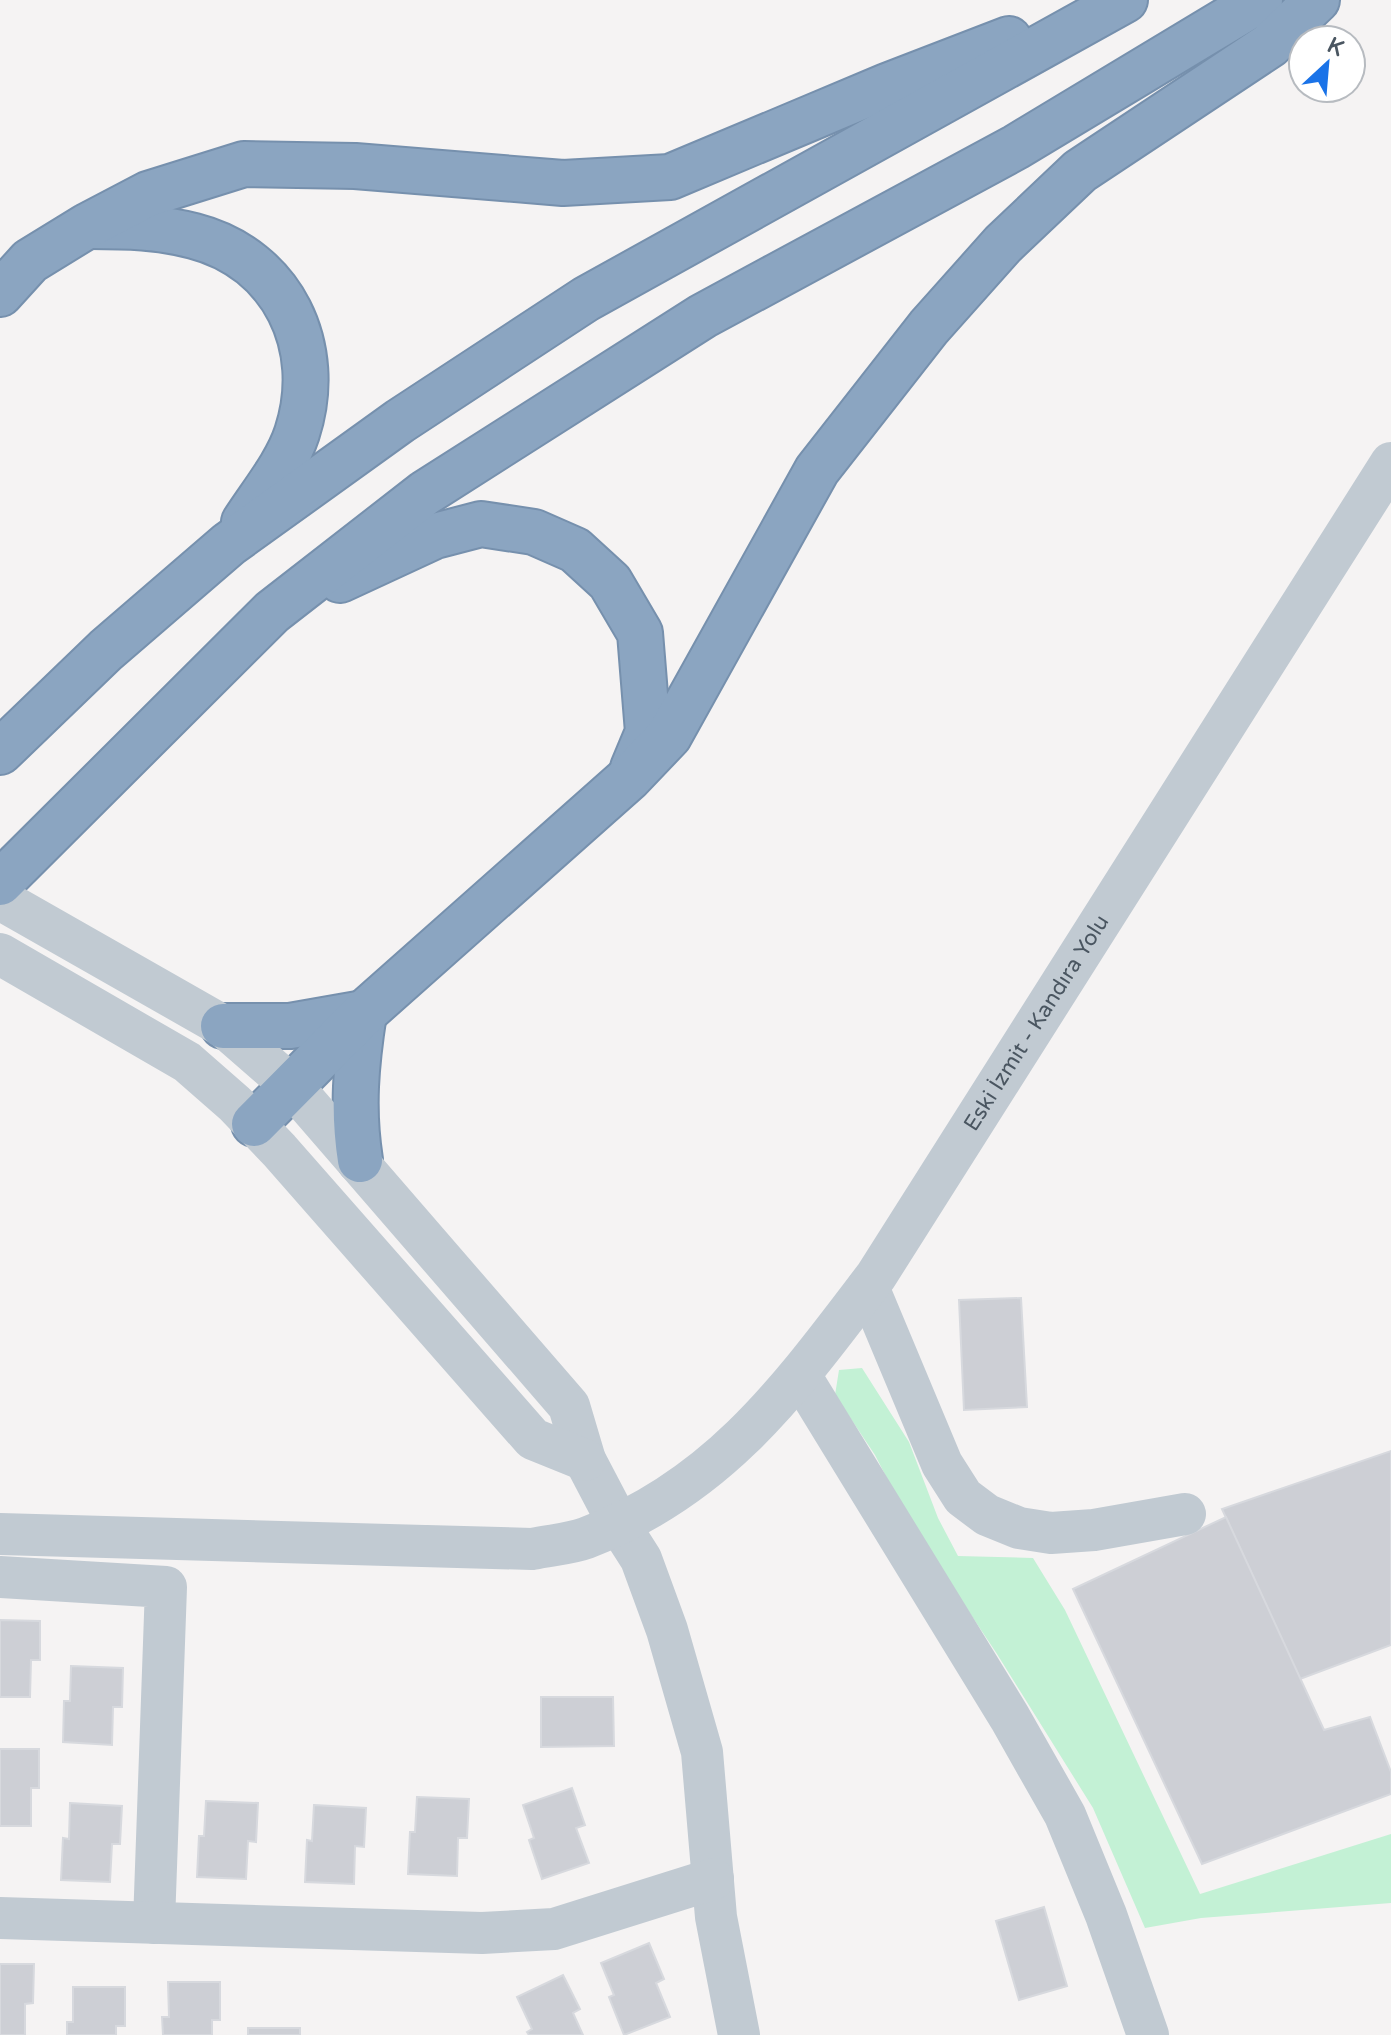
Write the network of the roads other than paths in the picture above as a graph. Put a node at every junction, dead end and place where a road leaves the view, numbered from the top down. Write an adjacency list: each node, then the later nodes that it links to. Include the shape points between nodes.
1 (1112, 0): 5 (highway, via 670,177 563,183 355,166 244,164 148,194)
2 (1125, 0): 8 (highway, via 586,299 400,421)
3 (1260, 0): 9 (highway, via 1016,147 703,316 425,493)
4 (1317, 0): 11 (highway, via 1270,45 1080,171 1003,244 929,327 817,470 669,736)
5 (87, 226): 6 (highway, via 30,261); 8 (highway, via 143,226 240,255 277,290 300,330 307,375 297,433)
6 (0, 294)
7 (1391, 463): 20 (street, Eski İzmit - Kandıra Yolu)
8 (229, 544): 10 (highway, via 106,650)
9 (272, 612): 11 (highway, via 435,536 481,524 534,532 575,550 610,582 640,633 648,732); 12 (highway)
10 (0, 752)
11 (629, 778): 15 (highway)
12 (0, 883)
13 (0, 899): 16 (street)
14 (10, 960): 18 (street, via 187,1062)
15 (364, 1013): 16 (highway, via 290,1026); 17 (highway); 19 (highway, via 354,1074)
16 (223, 1026): 17 (street)
17 (292, 1086): 18 (highway); 19 (street)
18 (254, 1124): 22 (street, via 533,1439)
19 (360, 1160): 22 (street, via 569,1406)
20 (868, 1287): 21 (street, Eski İzmit - Kandıra Yolu); 23 (street, via 942,1464 963,1497 987,1515 1051,1533)
21 (801, 1377): 24 (street, Eski İzmit - Kandıra Yolu, via 721,1460); 31 (street, via 1065,1815)
22 (585, 1460): 24 (street)
23 (1185, 1514)
24 (618, 1523): 25 (street, Eski İzmit - Kandıra Yolu, via 583,1539 532,1549); 27 (street, via 641,1559 702,1752)
25 (0, 1534)
26 (0, 1577): 29 (street, via 166,1587)
27 (713, 1879): 29 (street, via 554,1929 482,1933); 30 (street)
28 (0, 1918): 29 (street)
29 (154, 1923)
30 (739, 2035)
31 (1148, 2035)

